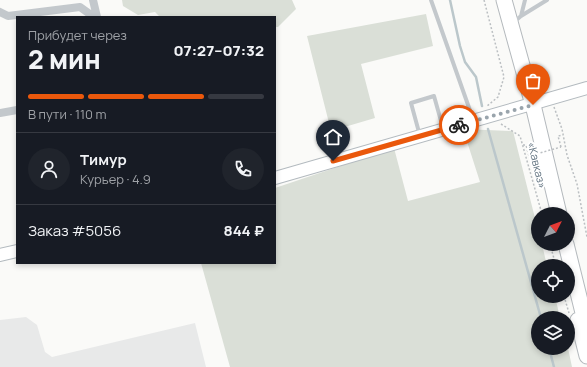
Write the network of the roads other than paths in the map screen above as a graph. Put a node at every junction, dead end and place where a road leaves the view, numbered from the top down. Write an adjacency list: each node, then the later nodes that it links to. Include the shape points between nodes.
1 (93, 0): 9 (street)
2 (432, 0): 15 (lane)
3 (496, 0): 12 (highway, «Кавказ»)
4 (504, 0): 10 (highway)
5 (525, 0): 10 (lane)
6 (547, 0): 10 (lane)
7 (0, 12): 8 (street, via 8,16 80,7)
8 (94, 16)
9 (95, 16)
10 (516, 20): 12 (highway)
11 (587, 88): 12 (street)
12 (528, 106): 15 (street); 19 (highway, «Кавказ»); 20 (highway)
13 (16, 110): 14 (street)
14 (0, 113)
15 (473, 121): 16 (street)
16 (443, 130): 17 (street); 17 (lane, via 434,96 411,103)
17 (420, 136): 18 (street)
18 (276, 178)
19 (548, 207)
20 (557, 207)
21 (16, 251): 23 (street)
22 (568, 251): 25 (highway)
23 (0, 255)
24 (573, 303): 26 (highway)
25 (587, 329)
26 (587, 356)

